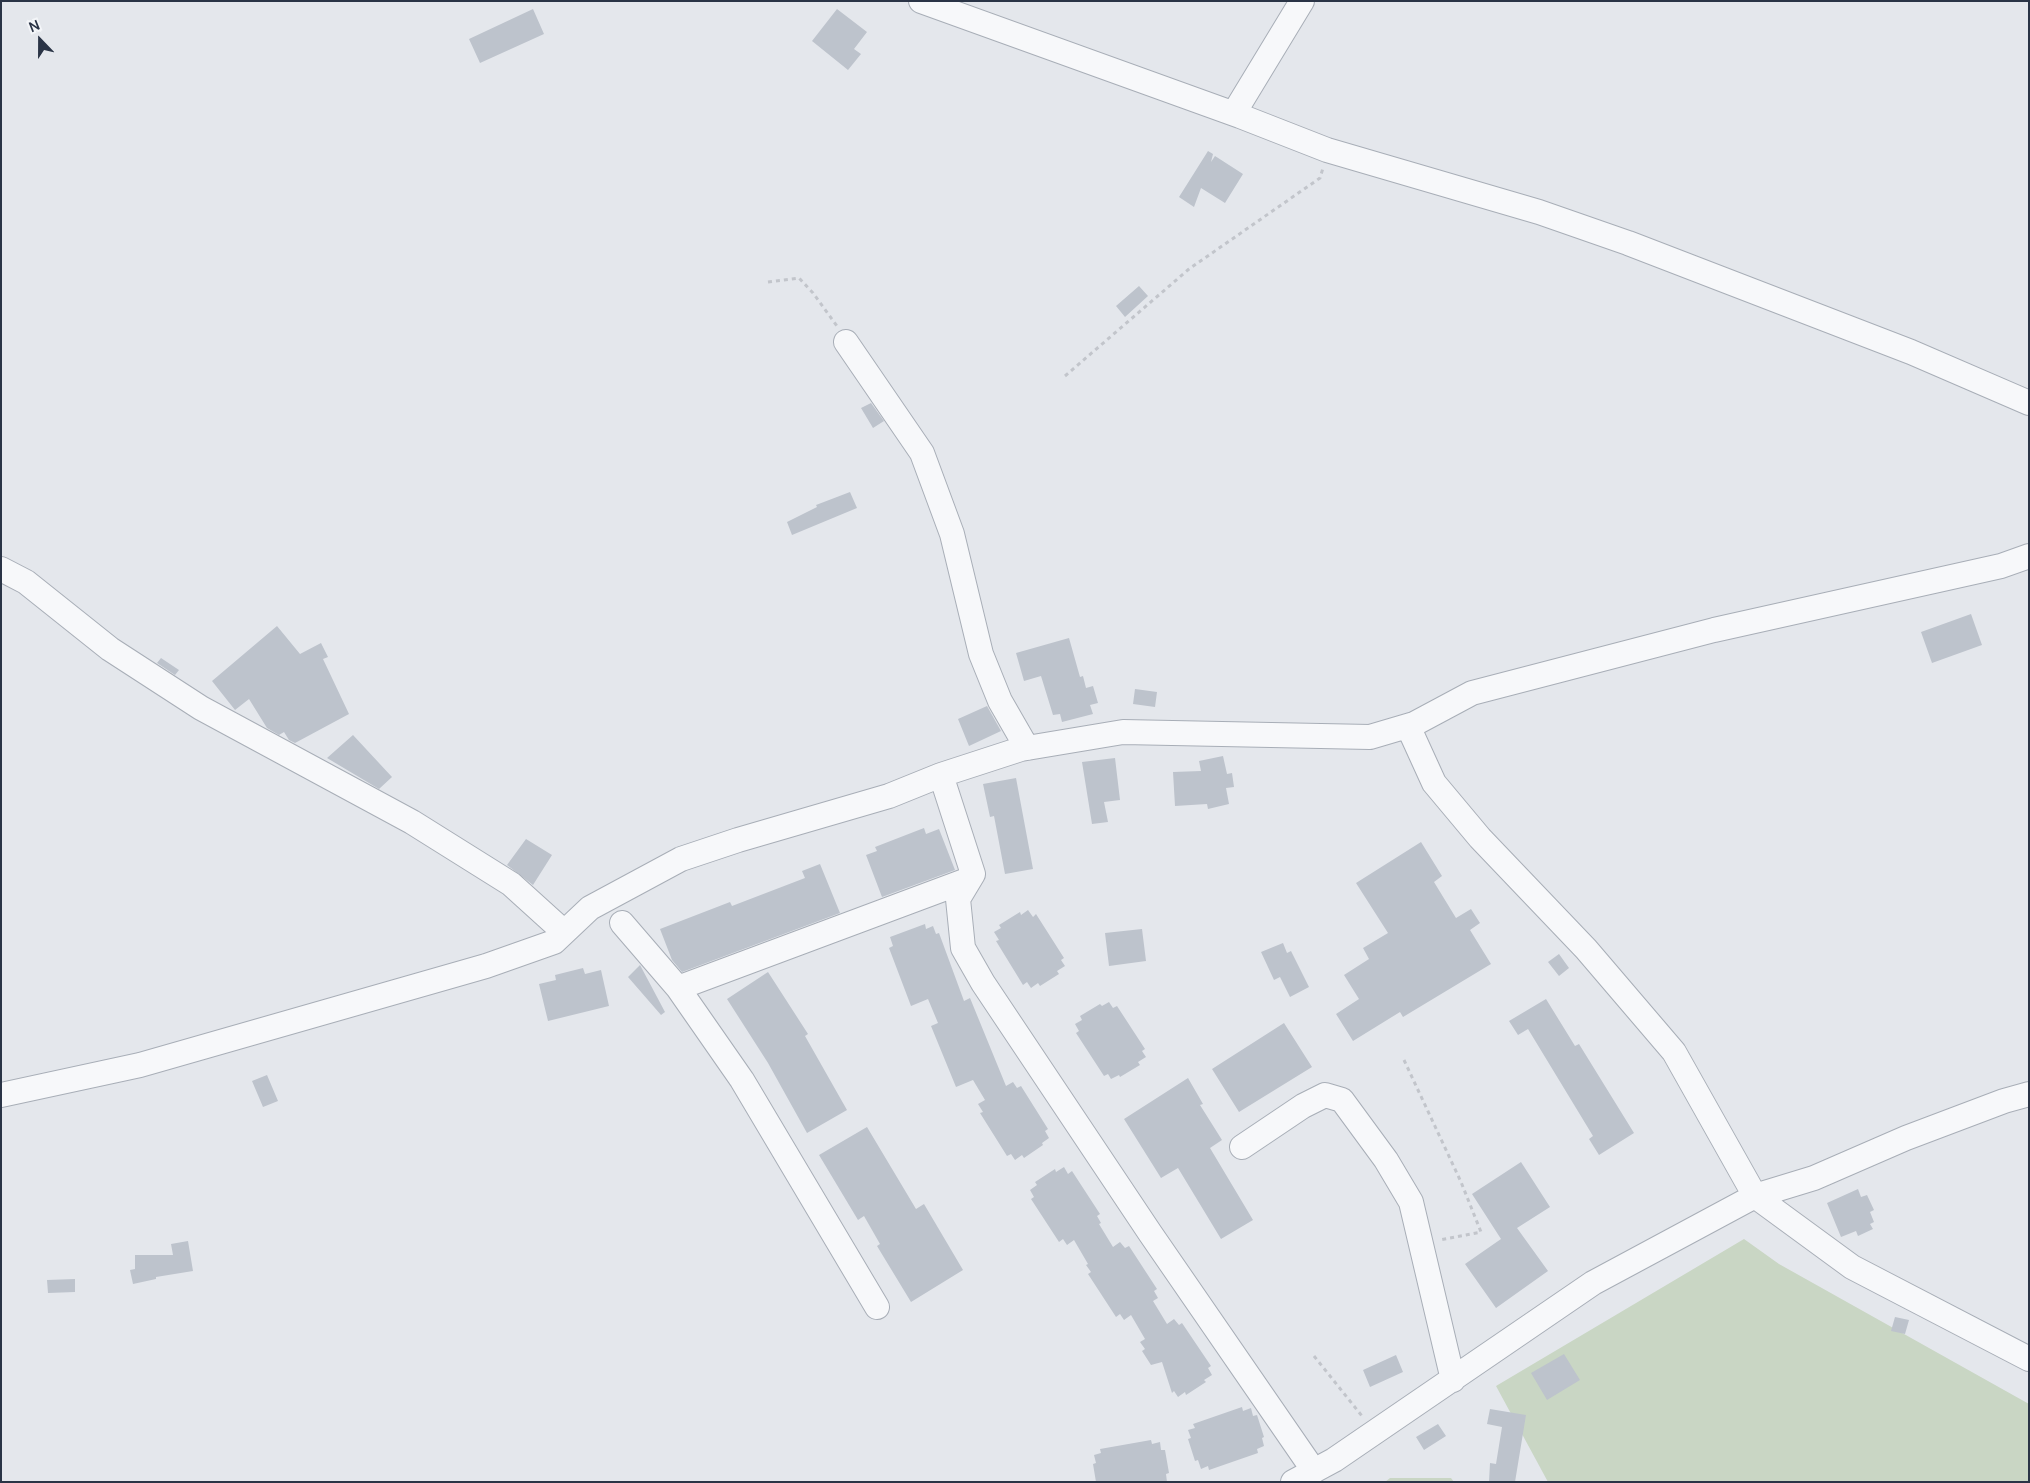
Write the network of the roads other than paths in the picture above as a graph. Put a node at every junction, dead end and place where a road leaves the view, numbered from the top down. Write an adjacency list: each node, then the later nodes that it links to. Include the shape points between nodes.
1 (921, 1): 3 (street)
2 (1302, 1): 3 (street)
3 (1234, 114): 5 (street, via 1327,150 1539,212 1628,243 1911,352)
4 (846, 342): 9 (street, via 922,453 952,534 981,654 1000,701)
5 (2029, 403)
6 (2029, 556): 8 (street, via 2001,566 1714,630 1472,693)
7 (1, 569): 13 (street, via 26,582 110,649 201,708 412,822 511,884)
8 (1408, 726): 9 (street, via 1370,737 1123,732); 18 (street, via 1434,783 1480,838 1586,949 1674,1052)
9 (1027, 748): 10 (street)
10 (940, 775): 11 (street, via 973,874); 13 (street, via 889,796 681,859 590,908)
11 (970, 879): 14 (street); 22 (street, via 958,899 963,948 979,976 1150,1233)
12 (622, 923): 14 (street)
13 (564, 932): 16 (street, via 554,942 486,966 140,1065)
14 (678, 988): 19 (street, via 742,1080)
15 (2029, 1094): 18 (street, via 1906,1138 1814,1178)
16 (1, 1095)
17 (1242, 1147): 21 (street, via 1324,1095 1342,1100 1386,1160 1411,1202)
18 (1755, 1196): 20 (street, via 1852,1267); 21 (street, via 1593,1283)
19 (878, 1307)
20 (2029, 1359)
21 (1453, 1380): 22 (street)
22 (1314, 1470): 23 (street)
23 (1292, 1482)

